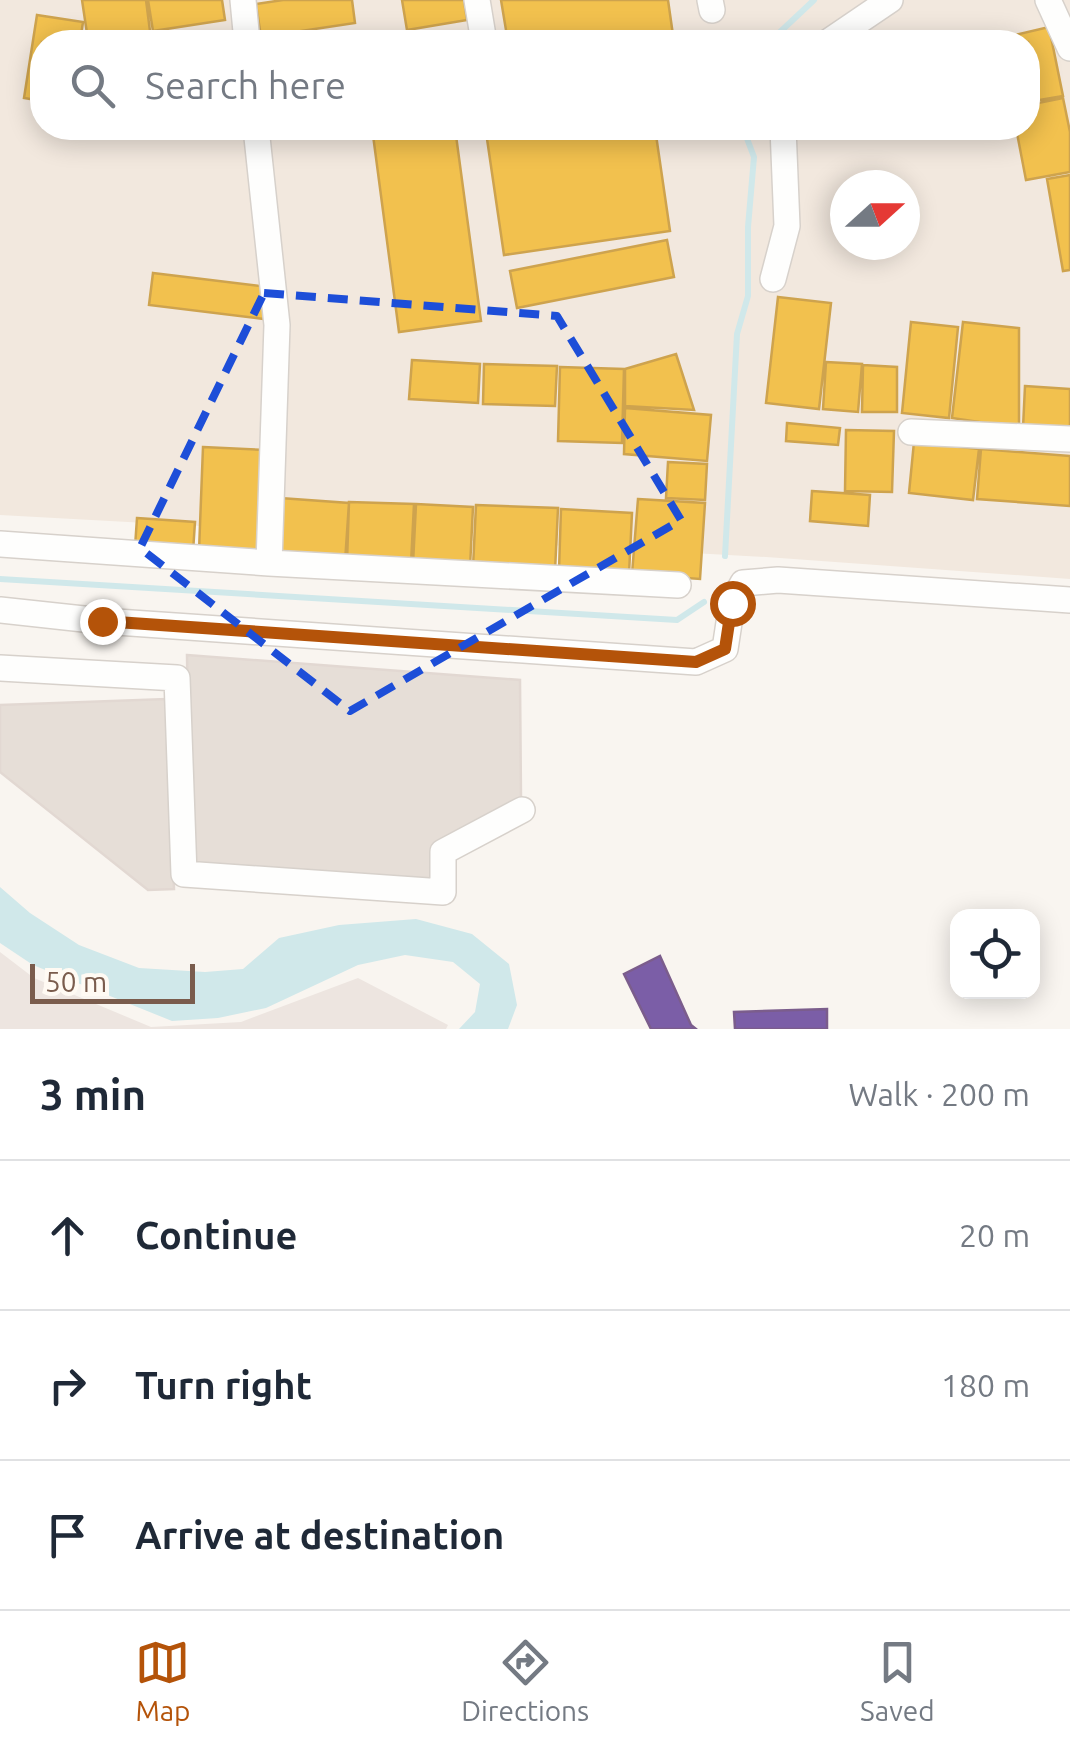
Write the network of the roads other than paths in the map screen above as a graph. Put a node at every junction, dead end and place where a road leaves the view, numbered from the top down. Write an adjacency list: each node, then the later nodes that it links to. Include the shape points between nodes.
1 (242, 0): 5 (street)
2 (478, 0): 6 (street)
3 (890, 0): 7 (street)
4 (1048, 0): 8 (street)
5 (246, 30)
6 (482, 30)
7 (846, 30)
8 (1070, 48)
9 (257, 140): 15 (street, via 277,325)
10 (783, 140): 11 (street, via 787,226)
11 (773, 278)
12 (911, 432): 13 (street)
13 (1070, 439)
14 (0, 544): 15 (street)
15 (270, 563): 16 (street)
16 (678, 586)
17 (1070, 600): 18 (street, via 743,583 732,603 725,649 696,662)
18 (0, 610)
19 (0, 668): 20 (street, via 177,678 184,874 443,892 443,852)
20 (522, 810)

